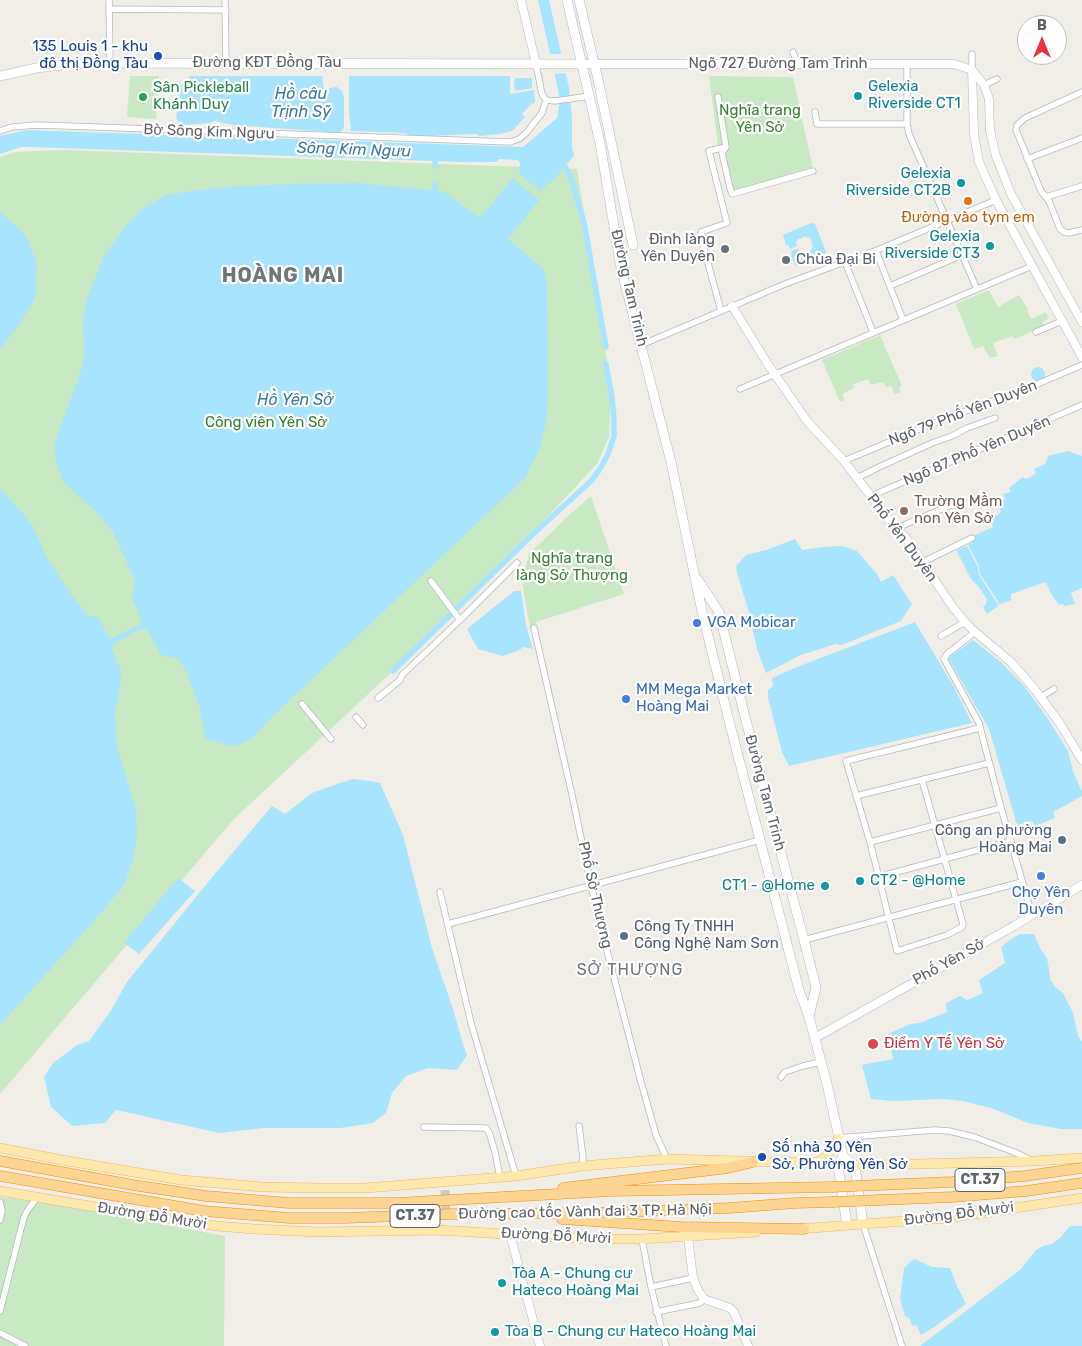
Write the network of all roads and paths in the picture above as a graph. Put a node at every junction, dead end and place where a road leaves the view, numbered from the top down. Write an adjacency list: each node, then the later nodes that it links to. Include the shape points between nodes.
1 (109, 0): 6 (street)
2 (225, 0): 7 (street)
3 (521, 0): 14 (street)
4 (567, 0): 8 (main road, Đường Tam Trinh)
5 (579, 0): 11 (main road, Đường Tam Trinh)
6 (109, 9): 7 (street); 12 (street)
7 (226, 10): 13 (street)
8 (579, 48): 11 (street); 15 (main road, Đường Tam Trinh)
9 (793, 52): 16 (street)
10 (972, 54): 18 (street)
11 (594, 60): 15 (street, Ngõ 727 Đường Tam Trinh); 16 (street, Ngõ 727 Đường Tam Trinh, via 608,64); 39 (main road, Đường Tam Trinh)
12 (110, 63): 13 (main road, Đường KĐT Đồng Tàu); 19 (main road, Đường KĐT Đồng Tàu, via 52,65)
13 (226, 63): 14 (main road, Đường KĐT Đồng Tàu)
14 (540, 64): 15 (main road, Đường KĐT Đồng Tàu); 25 (street, via 542,94)
15 (582, 64): 23 (main road, Đường Tam Trinh)
16 (797, 64): 17 (street, Ngõ 727 Đường Tam Trinh)
17 (907, 64): 18 (street, Ngõ 727 Đường Tam Trinh, via 954,64); 27 (street)
18 (972, 70): 21 (street); 36 (street, via 974,134 979,162)
19 (0, 76)
20 (997, 79): 21 (street)
21 (984, 85): 34 (street, via 989,99 990,131 996,156)
22 (1082, 92): 31 (street, via 1020,121 1016,130)
23 (590, 96): 25 (street); 40 (main road, Đường Tam Trinh)
24 (718, 96): 30 (street)
25 (546, 100): 28 (street, Bờ Sông Kim Ngưu, via 542,113 527,132 510,142 36,125)
26 (815, 112): 27 (street, via 817,124)
27 (907, 124): 37 (street)
28 (0, 131)
29 (1082, 138): 31 (street)
30 (726, 148): 32 (street, via 722,153 732,194); 50 (street, via 709,151 727,223 700,232)
31 (1027, 159): 35 (street)
32 (813, 171)
33 (1082, 186): 35 (street)
34 (1011, 194): 36 (street); 44 (street)
35 (1046, 197): 38 (street, via 1060,230 1069,233)
36 (996, 200): 37 (street); 46 (street)
37 (947, 220): 42 (street); 43 (street)
38 (1082, 230)
39 (630, 232): 40 (main road); 41 (main road, Đường Tam Trinh)
40 (615, 235): 56 (main road, Đường Tam Trinh)
41 (633, 245)
42 (876, 251): 45 (street); 47 (street)
43 (962, 255): 47 (street); 48 (street)
44 (1047, 259): 46 (street); 53 (street)
45 (845, 262): 49 (street); 54 (street)
46 (1032, 266): 48 (street); 52 (street)
47 (890, 286): 51 (street)
48 (977, 288): 51 (street)
49 (732, 306): 50 (street); 59 (street, Phố Yên Duyên)
50 (721, 311): 56 (street)
51 (903, 320): 54 (street)
52 (1062, 321): 55 (street); 57 (street)
53 (1082, 322)
54 (873, 332): 59 (street)
55 (1036, 332)
56 (641, 345): 71 (main road, Đường Tam Trinh, via 671,462)
57 (1082, 358)
58 (1082, 365): 63 (street, Ngõ 79 Phố Yên Duyên)
59 (774, 374): 60 (street); 63 (street, Phố Yên Duyên, via 807,421)
60 (740, 389)
61 (1082, 405): 65 (street, Ngõ 87 Phố Yên Duyên)
62 (995, 418): 64 (street)
63 (844, 461): 64 (street, Phố Yên Duyên)
64 (857, 478): 65 (street, Phố Yên Duyên)
65 (871, 496): 67 (street, Phố Yên Duyên)
66 (963, 500): 67 (street)
67 (897, 528): 69 (street, Phố Yên Duyên)
68 (972, 538): 69 (street)
69 (923, 562): 74 (street, Phố Yên Duyên)
70 (517, 563): 73 (street)
71 (695, 576): 92 (main road, Đường Tam Trinh); 105 (main road, Đường Tam Trinh, via 719,612)
72 (432, 582): 73 (street)
73 (458, 617): 80 (street, via 400,680)
74 (965, 622): 76 (street, Phố Yên Duyên); 77 (street)
75 (534, 628): 98 (street, Phố Sở Thượng)
76 (974, 632): 79 (street, Phố Yên Duyên, via 1016,666); 84 (street, via 944,659)
77 (941, 636)
78 (1054, 689): 79 (street)
79 (1041, 697): 86 (street, Phố Yên Duyên)
80 (378, 698)
81 (302, 704): 85 (street)
82 (356, 717): 83 (street)
83 (363, 724)
84 (980, 728): 87 (street); 89 (street, via 848,760 846,763)
85 (331, 739)
86 (1082, 760)
87 (989, 763): 88 (street); 90 (street)
88 (922, 780): 89 (street); 91 (street)
89 (856, 796): 94 (street)
90 (1001, 808): 91 (street); 93 (street)
91 (934, 824): 94 (street); 95 (street)
92 (760, 840): 98 (street); 106 (main road, Đường Tam Trinh)
93 (1010, 841): 95 (street); 97 (street)
94 (870, 842): 96 (street)
95 (944, 859): 96 (street); 101 (street)
96 (878, 877): 103 (street)
97 (1022, 882): 101 (street); 102 (street)
98 (591, 885): 104 (street); 117 (street, Phố Sở Thượng, via 641,1082)
99 (1082, 885): 102 (street, Phố Yên Sở)
100 (440, 892): 104 (street)
101 (956, 900): 103 (street); 103 (street, via 962,927 897,951)
102 (1032, 915): 108 (street, Phố Yên Sở)
103 (888, 918): 105 (street)
104 (448, 924): 127 (street, via 471,1023)
105 (804, 940): 106 (main road); 107 (main road, Đường Tam Trinh, via 816,987)
106 (788, 944): 107 (main road, Đường Tam Trinh)
107 (809, 1016): 108 (main road, Đường Tam Trinh)
108 (815, 1038): 109 (main road, Đường Tam Trinh)
109 (821, 1062): 110 (street, via 785,1072); 113 (main road, Đường Tam Trinh)
110 (781, 1078)
111 (579, 1126): 120 (street)
112 (424, 1127): 128 (street, via 486,1128)
113 (838, 1138): 115 (main road, Đường Tam Trinh); 119 (street, via 949,1131 974,1137); 122 (main road, via 834,1148 822,1160)
114 (0, 1148): 128 (main road, via 181,1180 263,1187 445,1185)
115 (843, 1156): 123 (main road); 124 (main road)
116 (1082, 1158): 119 (main road)
117 (667, 1159): 120 (main road); 121 (main road)
118 (0, 1161): 132 (highway, Đường cao tốc Vành đai 3 TP. Hà Nội / CT.37, via 206,1196 289,1203 387,1203)
119 (1034, 1161): 124 (main road)
120 (583, 1162): 127 (main road)
121 (753, 1162): 122 (main road); 132 (highway)
122 (812, 1163): 123 (main road)
123 (838, 1166): 124 (main road); 139 (main road)
124 (855, 1166): 138 (main road)
125 (1082, 1168): 132 (highway, Đường cao tốc Vành đai 3 TP. Hà Nội / CT.37, bridge, via 950,1182 610,1191)
126 (0, 1176): 135 (highway, Đường cao tốc Vành đai 3 TP. Hà Nội / CT.37, via 204,1211 289,1218)
127 (516, 1176): 128 (main road)
128 (500, 1177)
129 (1082, 1183): 135 (highway, Đường cao tốc Vành đai 3 TP. Hà Nội / CT.37, bridge, via 952,1197 729,1208)
130 (0, 1191): 131 (main road, Đường Đỗ Mười)
131 (38, 1197): 141 (main road, Đường Đỗ Mười, via 217,1226 318,1232); 148 (street, via 24,1217)
132 (509, 1197)
133 (1082, 1198): 138 (main road, Đường Đỗ Mười, via 948,1218)
134 (0, 1202): 137 (street)
135 (496, 1214): 140 (highway, via 681,1227)
136 (446, 1219): 141 (main road)
137 (0, 1220)
138 (863, 1224): 139 (main road, Đường Đỗ Mười); 155 (street)
139 (846, 1225): 140 (main road, Đường Đỗ Mười)
140 (804, 1229): 143 (main road, Đường Đỗ Mười)
141 (446, 1231): 142 (main road, Đường Đỗ Mười)
142 (510, 1234): 144 (main road, Đường Đỗ Mười); 152 (street)
143 (688, 1237): 144 (main road, Đường Đỗ Mười); 145 (street)
144 (642, 1239): 146 (street)
145 (693, 1278): 146 (street); 147 (street)
146 (651, 1287): 149 (street)
147 (704, 1299): 149 (street); 154 (street, via 734,1312)
148 (0, 1311)
149 (656, 1312): 153 (street)
150 (0, 1333): 151 (street)
151 (25, 1346)
152 (540, 1346)
153 (666, 1346)
154 (748, 1346)
155 (902, 1346)

